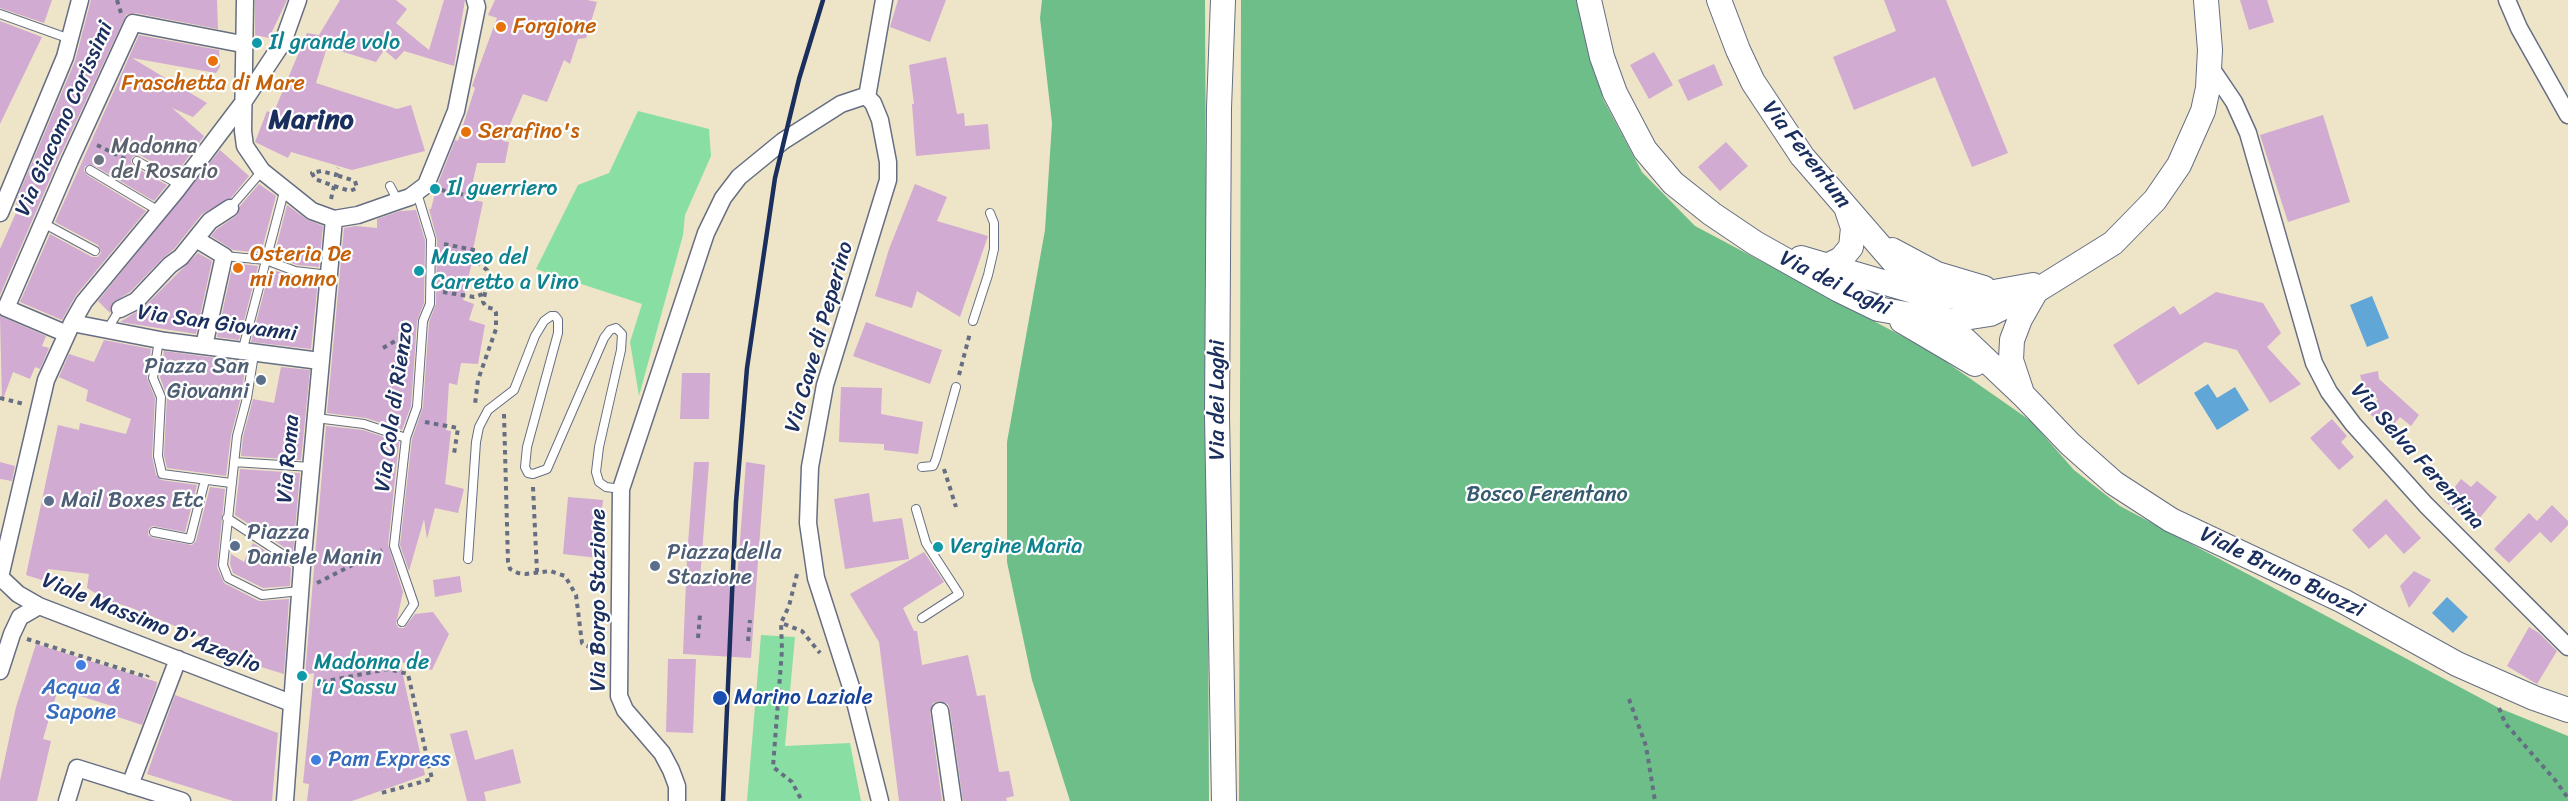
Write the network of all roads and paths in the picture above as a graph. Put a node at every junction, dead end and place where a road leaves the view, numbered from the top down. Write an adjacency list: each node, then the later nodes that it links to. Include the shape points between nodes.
1 (80, 0): 12 (street)
2 (245, 0): 13 (street)
3 (298, 0): 16 (street, via 283,42)
4 (884, 0): 15 (street)
5 (1223, 0): 125 (main road, Via dei Laghi, via 1218,108 1217,416)
6 (1589, 0): 41 (main road, Via dei Laghi, via 1607,74 1645,150 1687,195)
7 (1719, 0): 34 (main road, Via Ferentum, via 1761,97 1802,156)
8 (2206, 0): 14 (main road, Via dei Laghi)
9 (2507, 0): 17 (street)
10 (478, 2): 30 (street, via 456,111)
11 (0, 14): 12 (lane)
12 (70, 39): 36 (street)
13 (242, 44): 16 (street); 19 (street, Via Giacomo Carissimi, via 133,22)
14 (2209, 65): 49 (main road, Via dei Laghi, via 2200,121 2179,165 2155,200 2113,243); 103 (street, Via Selva Ferentina, via 2244,123 2314,363 2329,392 2427,505)
15 (867, 98): 82 (street, via 841,104 783,141 740,177 723,198 706,232); 88 (street, Via Cave di Peperino, via 880,120 888,180 818,417 808,489)
16 (242, 104): 18 (street); 20 (street)
17 (2568, 115)
18 (219, 135): 20 (street, via 234,137); 26 (street)
19 (80, 137): 21 (path, via 122,159); 39 (street, Via Giacomo Carissimi)
20 (246, 146): 24 (street)
21 (137, 161): 26 (lane)
22 (338, 168): 25 (path)
23 (90, 170): 35 (lane)
24 (262, 171): 29 (street); 33 (lane)
25 (336, 175): 27 (path, via 354,181 357,188 350,191); 27 (path, via 312,173 315,179)
26 (180, 186): 35 (street)
27 (334, 186): 38 (path)
28 (390, 186): 32 (lane)
29 (285, 188): 38 (street, via 312,211); 45 (lane)
30 (422, 189): 31 (path); 32 (street); 47 (lane, Via Cola di Rienzo, via 431,239)
31 (470, 196)
32 (398, 201): 38 (street, via 358,215)
33 (230, 208): 40 (street, via 210,221)
34 (1846, 208): 42 (main road, Via Ferentum); 46 (main road, via 1854,240 1846,254)
35 (159, 211): 59 (street, via 84,302)
36 (0, 213)
37 (990, 213): 56 (lane, via 994,249)
38 (330, 218): 48 (street, Via Roma)
39 (43, 223): 43 (lane); 59 (street, Via Giacomo Carissimi, via 6,308)
40 (196, 239): 44 (street); 54 (street, via 136,301)
41 (1755, 243): 46 (main road, Via dei Laghi); 55 (main road, Via dei Laghi)
42 (1878, 243): 50 (main road, via 1947,278); 51 (main road, Via Ferentum)
43 (95, 250)
44 (224, 256): 45 (lane); 62 (street)
45 (266, 260): 48 (lane, via 295,271); 64 (lane)
46 (1827, 266): 51 (main road, Via dei Laghi)
47 (431, 274): 52 (path, via 440,243 477,249 480,264 488,274); 53 (lane, Via Cola di Rienzo)
48 (329, 275): 65 (street, Via Roma)
49 (2045, 286): 50 (main road, Via dei Laghi); 57 (main road, Via dei Laghi, via 1990,314); 67 (main road, via 2020,319 2012,340 2013,367)
50 (2001, 291): 51 (main road, Via dei Laghi, via 1966,297)
51 (1920, 293): 57 (main road, Via Ferentum)
52 (483, 294): 53 (path, via 474,297 440,291 437,300); 71 (path, via 486,307 496,311 497,323 475,392)
53 (430, 304): 58 (lane, Via Cola di Rienzo)
54 (120, 309): 60 (lane)
55 (1878, 309): 57 (main road, Via dei Laghi); 67 (main road, via 1939,341)
56 (973, 321): 66 (path)
57 (1945, 321): 67 (main road, Via Ferentum)
58 (423, 326): 63 (path); 73 (lane, Via Cola di Rienzo, via 417,407)
59 (70, 328): 60 (street, Via San Giovanni); 92 (street, via 46,380)
60 (107, 330): 61 (street, Via San Giovanni)
61 (159, 340): 62 (street, Via San Giovanni); 80 (lane, via 153,378 161,397 158,456 162,474)
62 (204, 346): 64 (street, Via San Giovanni)
63 (383, 348)
64 (248, 353): 65 (street, Via San Giovanni); 75 (lane, via 247,398)
65 (320, 361): 72 (street, Via Roma)
66 (956, 387): 76 (lane)
67 (2023, 395): 113 (main road, Viale Bruno Buozzi, via 2092,465 2157,512 2343,601 2489,679)
68 (0, 398): 70 (path)
69 (504, 398): 79 (lane, via 514,390 540,326 555,316 558,333 525,461 528,473); 89 (lane, via 488,410 479,427); 91 (path, via 508,562 510,569 518,573)
70 (20, 403)
71 (476, 407)
72 (316, 418): 73 (lane, via 364,424); 77 (street, Via Roma)
73 (407, 436): 74 (path, via 413,434 418,420 458,428); 87 (lane, Via Cola di Rienzo)
74 (454, 454)
75 (234, 462): 77 (lane); 81 (lane)
76 (933, 466): 78 (lane); 83 (path, via 945,471)
77 (311, 467): 90 (street, Via Roma)
78 (922, 467)
79 (533, 474): 82 (lane, via 543,472 551,463 604,338 616,328 622,334 621,350 596,472 599,482 606,487); 91 (path)
80 (205, 480): 81 (lane); 86 (lane, via 190,539)
81 (231, 483): 85 (lane)
82 (621, 489): 121 (street, Via Borgo Stazione, via 619,696 624,710 662,753 677,786)
83 (956, 507)
84 (916, 509): 96 (lane, via 926,543 959,594)
85 (227, 518): 90 (lane); 93 (lane, via 223,565 228,578 262,595)
86 (154, 532)
87 (394, 546): 93 (path); 98 (lane, Via Cola di Rienzo, via 414,604)
88 (812, 555): 122 (path, via 797,572 781,623 773,767 792,782); 123 (street, Via Cave di Peperino)
89 (468, 560)
90 (302, 567): 93 (street, Via Roma)
91 (537, 573): 104 (path, via 550,571 565,576 576,595 582,643)
92 (0, 577): 94 (street, Viale Massimo D'Azeglio)
93 (300, 591): 111 (street, Via Roma)
94 (39, 606): 100 (street, via 20,617); 106 (street, Viale Massimo D'Azeglio)
95 (700, 615): 101 (path)
96 (922, 618)
97 (750, 620): 102 (path)
98 (402, 622)
99 (784, 624): 105 (path, via 802,631)
100 (12, 634): 107 (street); 108 (path)
101 (698, 638)
102 (748, 641)
103 (2568, 647)
104 (604, 650)
105 (822, 656)
106 (178, 659): 111 (street, Viale Massimo D'Azeglio); 115 (street)
107 (0, 671)
108 (148, 675)
109 (322, 682): 116 (path, via 388,669 408,675 432,779)
110 (1629, 699): 126 (path, via 1646,746)
111 (291, 704): 120 (street, Via Roma)
112 (2499, 708): 117 (path, via 2505,723)
113 (2568, 710)
114 (940, 711): 124 (street)
115 (130, 785): 118 (street, via 77,768); 119 (street)
116 (378, 794)
117 (2568, 798)
118 (67, 801)
119 (182, 801)
120 (285, 801)
121 (677, 801)
122 (802, 801)
123 (880, 801)
124 (953, 801)
125 (1224, 801)
126 (1655, 801)

